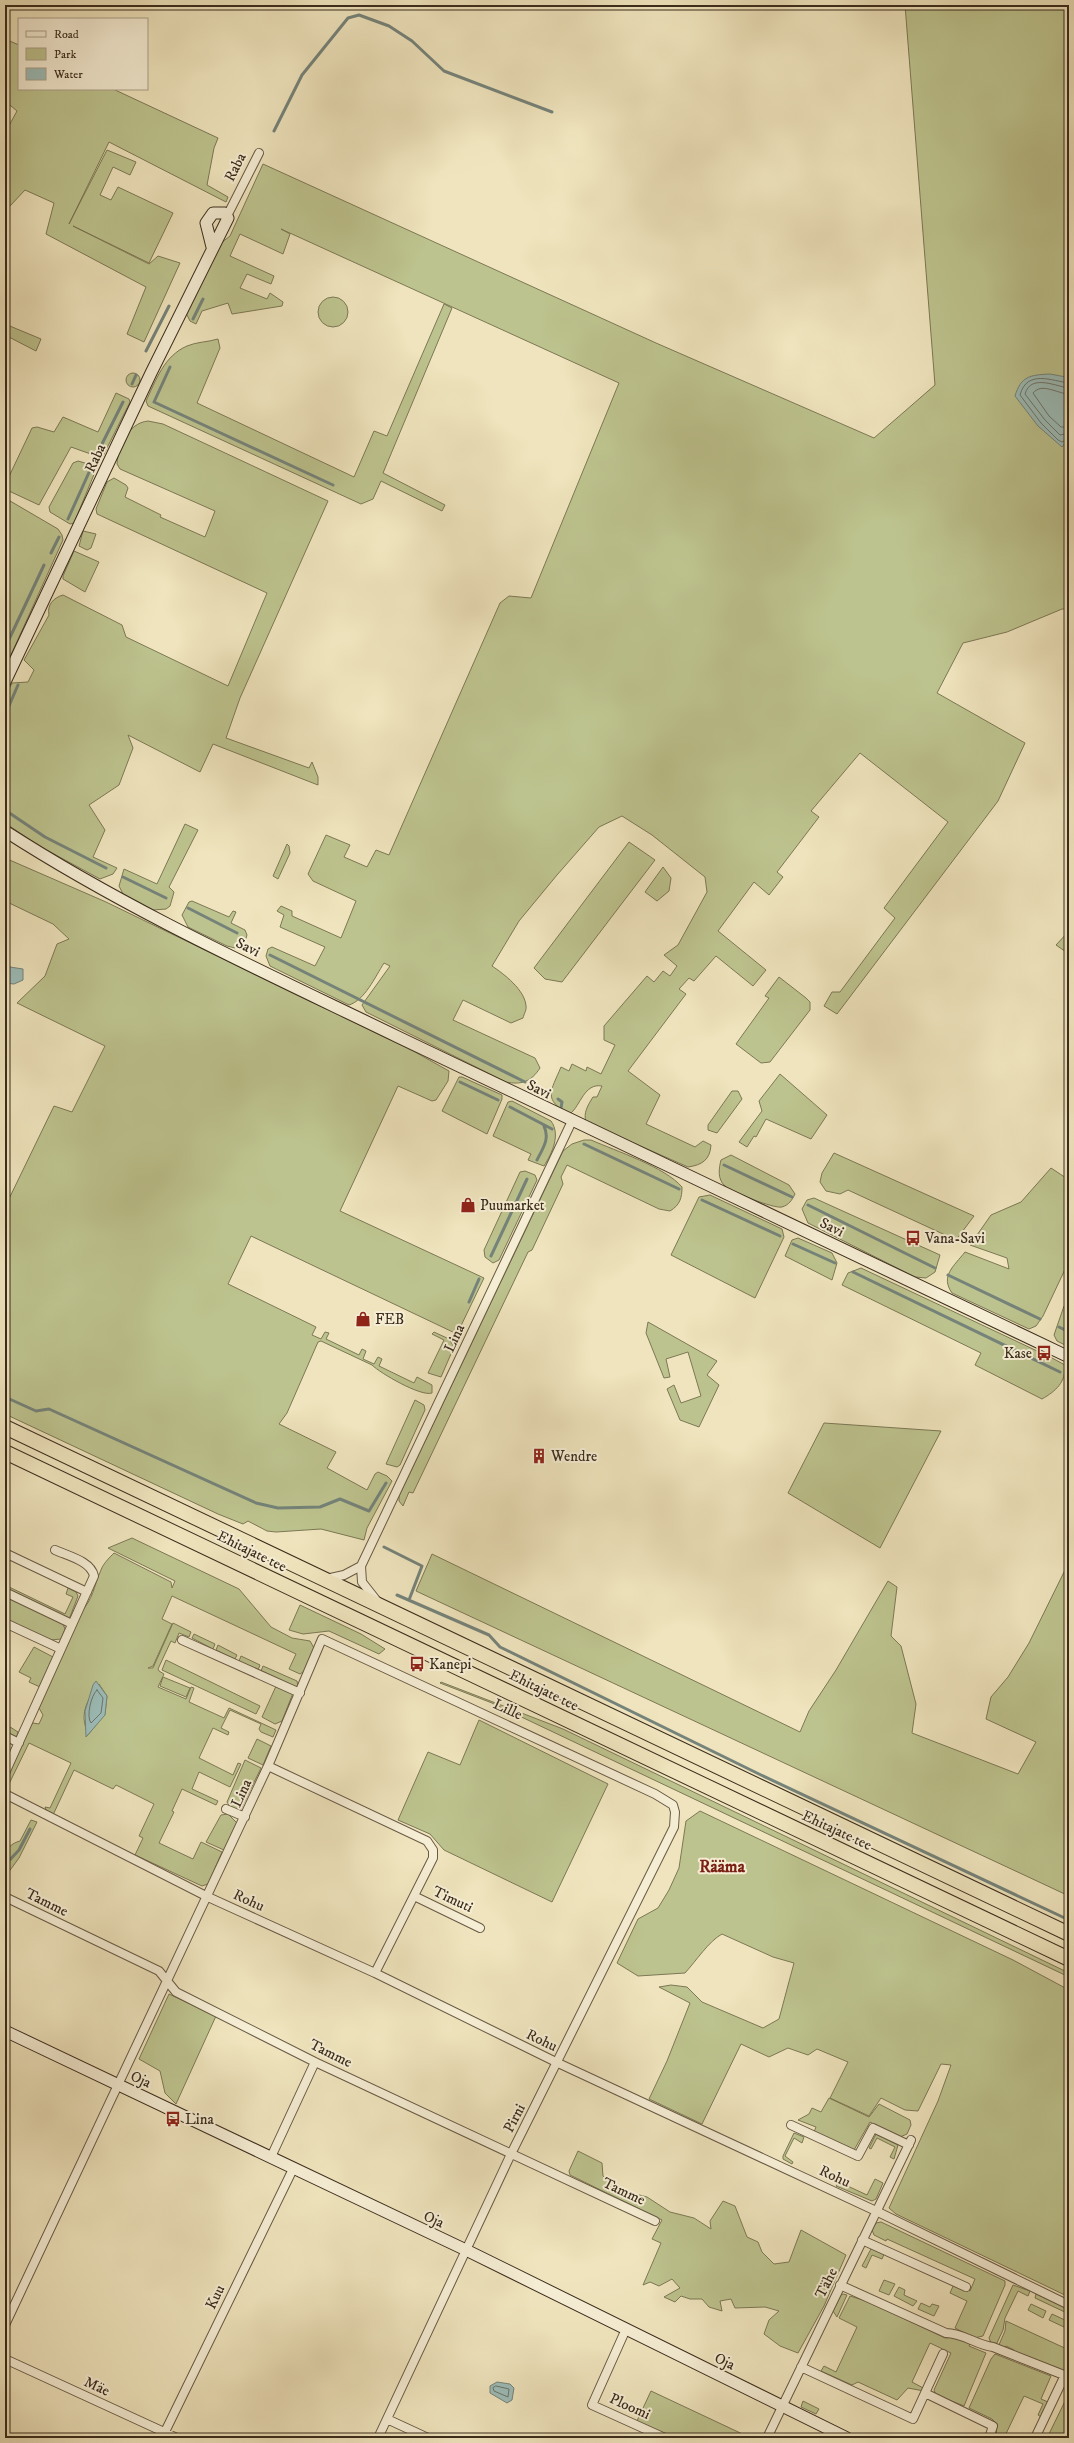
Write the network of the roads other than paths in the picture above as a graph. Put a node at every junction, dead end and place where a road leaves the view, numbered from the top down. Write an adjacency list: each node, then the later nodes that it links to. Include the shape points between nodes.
1 (259, 152): 2 (street, Raba)
2 (227, 216): 3 (street, Raba); 3 (street, via 220,211 208,217 206,227)
3 (212, 247): 4 (street, Raba)
4 (5, 682)
5 (5, 831): 6 (street, Savi, via 144,912)
6 (572, 1121): 7 (street, Savi); 12 (street, Lina)
7 (1069, 1358)
8 (5, 1427): 13 (highway, Ehitajate tee)
9 (5, 1452): 36 (highway, Ehitajate tee)
10 (55, 1550): 15 (street, via 84,1563 92,1570 94,1576)
11 (5, 1553): 15 (street)
12 (360, 1566): 13 (street, via 344,1575); 16 (street, via 362,1582)
13 (325, 1580): 16 (highway, Ehitajate tee)
14 (5, 1592): 18 (street)
15 (87, 1592): 18 (street)
16 (381, 1606): 35 (highway, Ehitajate tee)
17 (5, 1623): 21 (street)
18 (72, 1624): 21 (street)
19 (322, 1639): 22 (street, Lina); 29 (street, Lille, via 655,1794 673,1805)
20 (182, 1640): 22 (street)
21 (61, 1649): 24 (street)
22 (300, 1693): 25 (street, Lina)
23 (5, 1736): 24 (street)
24 (19, 1743): 26 (street)
25 (268, 1766): 30 (street, Lina); 32 (street, via 427,1841 433,1850 433,1858)
26 (5, 1774)
27 (5, 1794): 31 (street, Rohu)
28 (226, 1808): 30 (street)
29 (675, 1812): 41 (street, Pirni, via 674,1827)
30 (244, 1817): 31 (street, Lina)
31 (208, 1896): 37 (street, Rohu); 38 (street, Lina)
32 (414, 1896): 34 (street, Timuti); 37 (street)
33 (6, 1899): 38 (street, Tamme, via 159,1971)
34 (480, 1928)
35 (1069, 1934)
36 (1069, 1959)
37 (375, 1973): 41 (street, Rohu)
38 (166, 1980): 40 (street, Tamme, via 176,1992); 42 (street, Lina)
39 (5, 2030): 42 (street, Oja)
40 (315, 2062): 44 (street, Tamme); 45 (street)
41 (558, 2063): 44 (street, Pirni); 47 (street, Rohu)
42 (118, 2085): 45 (street, Oja); 54 (street, Lina)
43 (791, 2125): 47 (street, Tähe, via 858,2156 873,2128 910,2142)
44 (511, 2154): 48 (street, Tamme); 50 (street, Pirni)
45 (271, 2158): 46 (street, Oja)
46 (293, 2169): 50 (street, Oja); 64 (street, Kuu)
47 (876, 2211): 49 (street, Tähe); 53 (street, Rohu)
48 (655, 2221)
49 (862, 2240): 51 (street, Tähe); 52 (street)
50 (466, 2250): 55 (street, Oja); 62 (street, Pirni)
51 (840, 2285): 58 (street, Tähe); 59 (street, via 946,2334 955,2333 981,2346 993,2347)
52 (966, 2287)
53 (1069, 2305)
54 (5, 2325)
55 (626, 2329): 61 (street, Oja); 68 (street, Ploomi, via 592,2405)
56 (943, 2354): 60 (street)
57 (5, 2359): 64 (street, Mäe)
58 (801, 2367): 60 (street, via 913,2419); 61 (street, Tähe)
59 (1067, 2376): 72 (street)
60 (925, 2392): 71 (street, via 993,2426)
61 (783, 2406): 63 (street, Oja); 69 (street, Tähe)
62 (387, 2419): 66 (street, Pirni); 67 (street)
63 (829, 2434): 70 (street, Oja)
64 (164, 2435): 65 (street, Mäe)
65 (177, 2438)
66 (378, 2438)
67 (428, 2438)
68 (665, 2438)
69 (767, 2438)
70 (848, 2438)
71 (989, 2438)
72 (1035, 2438)

